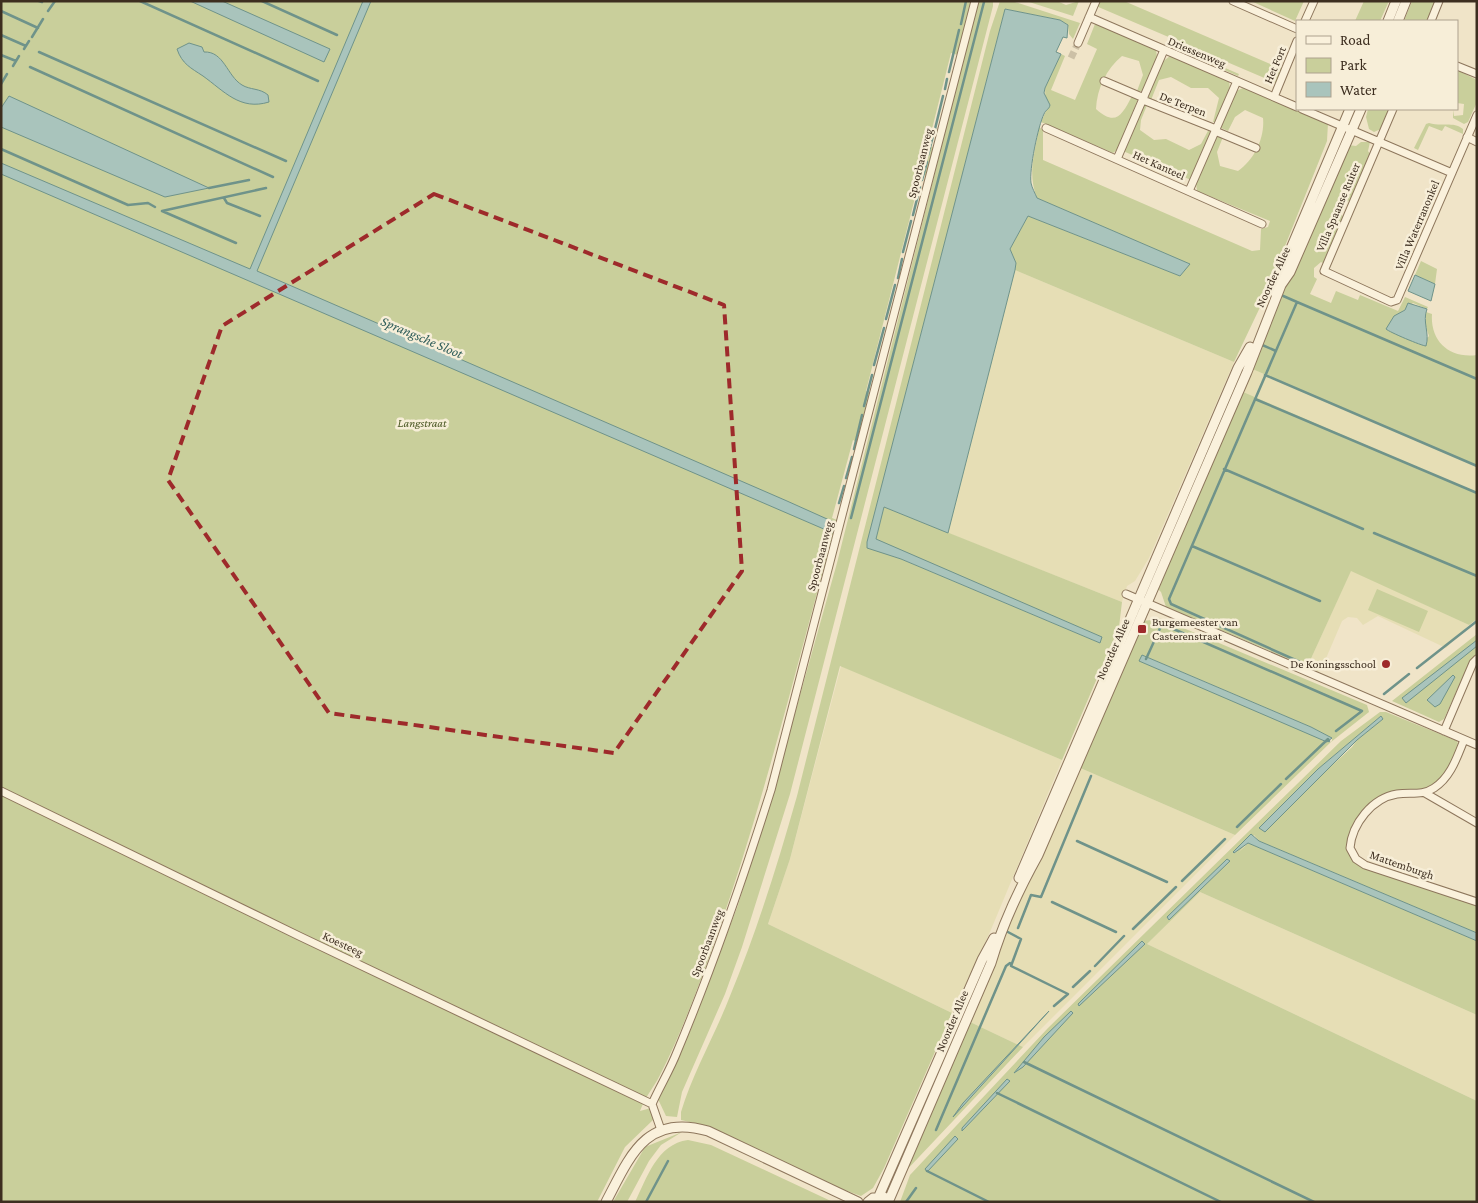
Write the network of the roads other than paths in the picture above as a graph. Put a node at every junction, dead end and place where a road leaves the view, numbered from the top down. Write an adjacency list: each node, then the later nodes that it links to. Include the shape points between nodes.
1 (975, 1): 54 (street, Spoorbaanweg, via 772,790 716,955 676,1055)
2 (1096, 1): 8 (street)
3 (1232, 1): 13 (street)
4 (1314, 1): 9 (street)
5 (1396, 1): 10 (street)
6 (1406, 1): 11 (street)
7 (1440, 1): 12 (street)
8 (1089, 17): 14 (street); 16 (street, Driessenweg)
9 (1305, 20)
10 (1388, 20)
11 (1398, 20)
12 (1431, 20)
13 (1296, 29)
14 (1078, 43)
15 (1296, 43): 21 (street, Het Fort)
16 (1164, 50): 20 (street, Driessenweg); 22 (street, De Terpen)
17 (1458, 66): 18 (street)
18 (1477, 74)
19 (1104, 81): 22 (street, De Terpen)
20 (1237, 81): 21 (street, Driessenweg); 31 (street, De Terpen)
21 (1274, 97): 23 (street, Driessenweg)
22 (1143, 99): 31 (street, De Terpen); 37 (street, De Terpen)
23 (1296, 107)
24 (1304, 110): 29 (street)
25 (1350, 110): 29 (street, Noorder Allee)
26 (1361, 110): 32 (street, Noorder Allee)
27 (1393, 110): 34 (street, Villa Spaanse Ruiter)
28 (1477, 114): 33 (street)
29 (1342, 126): 32 (street); 43 (street, Noorder Allee)
30 (1046, 128): 37 (street, Het Kanteel)
31 (1216, 130): 36 (street, De Terpen); 39 (street, De Terpen)
32 (1352, 130): 34 (street, Villa Waterranonkel); 44 (street, Noorder Allee, via 1281,286)
33 (1467, 137): 35 (street); 38 (street)
34 (1379, 142): 38 (street, Villa Waterranonkel); 41 (street, Villa Spaanse Ruiter, via 1324,271)
35 (1477, 142)
36 (1256, 148)
37 (1117, 159): 39 (street, Het Kanteel)
38 (1452, 173): 41 (street, Villa Waterranonkel)
39 (1189, 191): 40 (street, Het Kanteel)
40 (1262, 224)
41 (1394, 302)
42 (1126, 594): 43 (street)
43 (1138, 599): 44 (street); 50 (street, Noorder Allee)
44 (1147, 603): 46 (street); 50 (street, Noorder Allee)
45 (1477, 659): 46 (street)
46 (1444, 731): 47 (street)
47 (1464, 740): 48 (street); 51 (street, via 1446,777)
48 (1477, 745)
49 (1, 790): 54 (street, Koesteeg)
50 (1060, 792): 56 (street, Noorder Allee); 57 (street, Noorder Allee)
51 (1425, 793): 52 (street); 53 (street, Mattemburgh, via 1391,795 1370,808 1351,838 1352,854 1365,865)
52 (1477, 823)
53 (1477, 902)
54 (652, 1104): 55 (street)
55 (661, 1130): 58 (street, via 638,1146); 59 (street, via 685,1126 708,1131)
56 (879, 1196): 57 (street); 60 (street)
57 (889, 1201)
58 (606, 1202)
59 (858, 1202)
60 (868, 1202)

